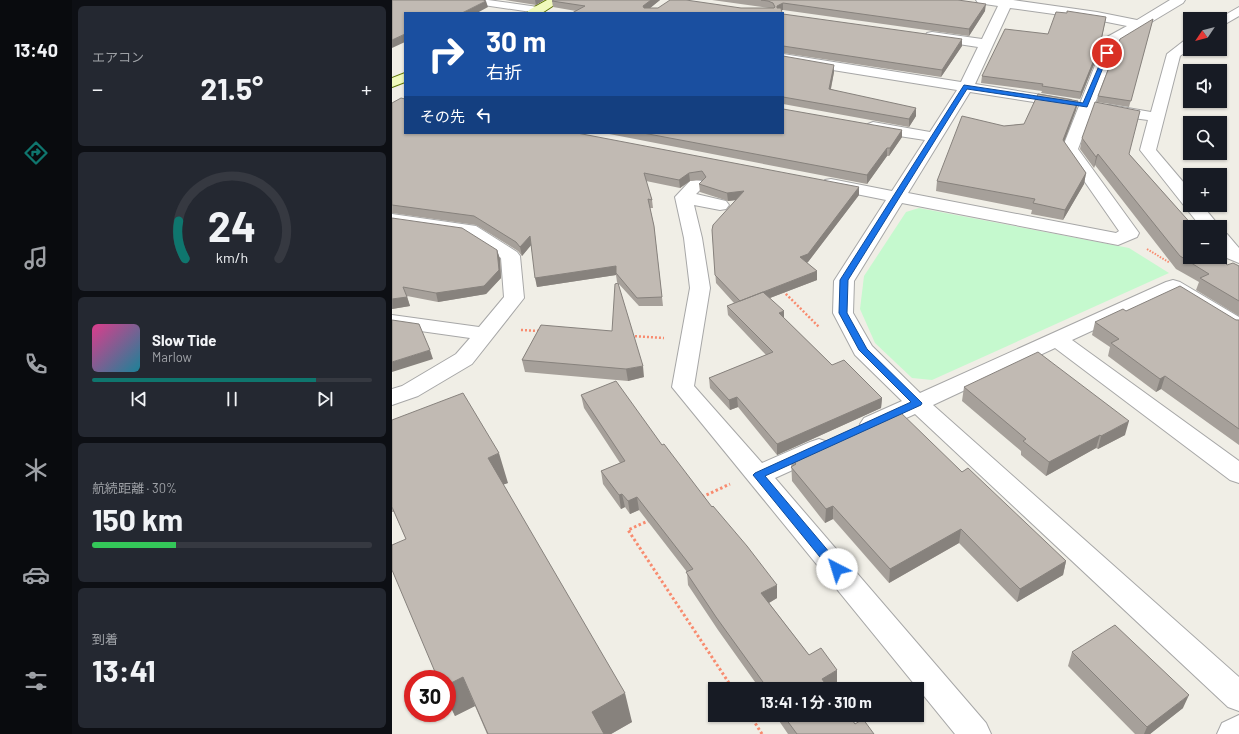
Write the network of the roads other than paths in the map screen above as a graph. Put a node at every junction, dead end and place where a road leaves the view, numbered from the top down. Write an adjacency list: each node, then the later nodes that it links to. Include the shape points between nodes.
1 (470, 0): 7 (lane)
2 (556, 0): 7 (street)
3 (982, 0): 5 (street)
4 (1179, 0): 9 (street)
5 (1006, 2): 9 (street); 11 (street)
6 (1239, 11): 8 (street)
7 (536, 12)
8 (1227, 19)
9 (1138, 24): 17 (street, via 1112,40)
10 (924, 35): 11 (street)
11 (986, 44): 16 (street)
12 (1183, 48): 18 (street, via 1174,54)
13 (784, 58): 16 (street)
14 (404, 77): 15 (street)
15 (392, 83)
16 (966, 87): 17 (street); 20 (street)
17 (1085, 106): 18 (street); 23 (street, via 1070,150 1130,233 1118,239)
18 (1156, 117): 22 (street, via 1148,150)
19 (858, 124): 20 (street)
20 (933, 137): 23 (street)
21 (815, 181): 23 (street)
22 (1183, 192)
23 (896, 197): 35 (street, via 844,280 843,313 863,350)
24 (720, 205): 37 (street, via 690,191 700,288 683,387)
25 (1199, 212): 27 (street)
26 (392, 219): 32 (street, via 470,230 510,256 514,298)
27 (1205, 220)
28 (1227, 246): 29 (street)
29 (1239, 257)
30 (392, 321): 32 (street)
31 (1239, 326): 33 (street, via 1173,286)
32 (485, 334): 34 (street, via 464,359 410,391)
33 (1056, 339): 35 (street); 36 (street)
34 (392, 397)
35 (917, 403): 37 (street); 38 (street)
36 (1239, 474)
37 (758, 475): 40 (street)
38 (1239, 697)
39 (1239, 730): 41 (street)
40 (975, 734)
41 (1233, 734)

